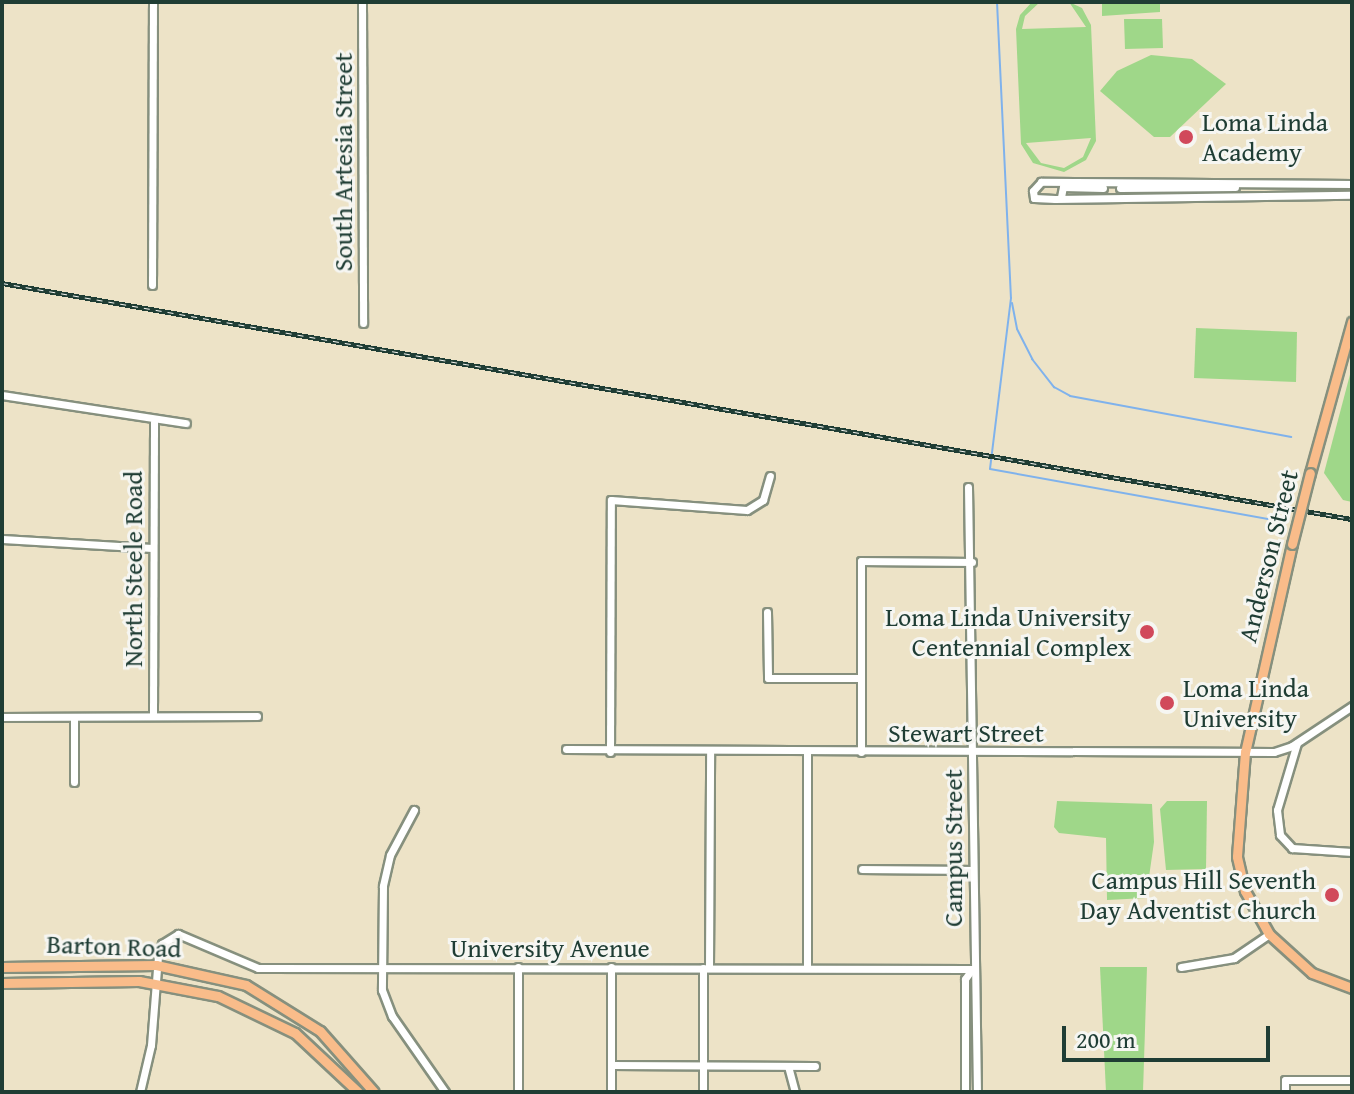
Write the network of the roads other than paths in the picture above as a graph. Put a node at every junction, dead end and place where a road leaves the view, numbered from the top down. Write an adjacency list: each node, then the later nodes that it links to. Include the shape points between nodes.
1 (153, 2): 7 (street)
2 (362, 2): 9 (street, South Artesia Street)
3 (1352, 184): 4 (street)
4 (1241, 186): 6 (street, via 1063,187); 6 (street, via 1035,185 1034,198)
5 (1352, 195): 6 (street)
6 (1061, 197)
7 (152, 285)
8 (1352, 322): 31 (main road, Anderson Street, bridge, via 1292,544)
9 (363, 323)
10 (2, 395): 11 (street)
11 (154, 422): 12 (street); 16 (street, North Steele Road)
12 (186, 423)
13 (770, 476): 27 (street, via 763,500 747,510 611,500)
14 (968, 487): 17 (street, Campus Street)
15 (2, 539): 16 (street)
16 (153, 548): 21 (street, North Steele Road)
17 (972, 562): 19 (street, via 861,561); 32 (street, Campus Street)
18 (767, 612): 19 (street, via 768,678)
19 (861, 678): 30 (street)
20 (1352, 706): 25 (street, Stewart Street)
21 (153, 716): 22 (street); 24 (street)
22 (257, 716)
23 (2, 717): 24 (street)
24 (74, 717): 33 (street)
25 (1297, 743): 31 (street, Stewart Street, via 1274,752); 35 (street, via 1277,810 1284,842 1304,850)
26 (566, 749): 27 (street, Stewart Street)
27 (610, 752): 28 (street, Stewart Street)
28 (710, 752): 29 (street, Stewart Street); 45 (street)
29 (807, 752): 30 (street, Stewart Street); 43 (street)
30 (861, 752): 32 (street, Stewart Street)
31 (1245, 752): 32 (street, Stewart Street); 38 (main road, Anderson Street, via 1237,857 1245,891)
32 (974, 753): 37 (street, Campus Street)
33 (74, 782)
34 (414, 810): 46 (street, via 390,855 383,886)
35 (1352, 852)
36 (862, 869): 37 (street)
37 (973, 870): 47 (street, Campus Street)
38 (1269, 934): 44 (street, via 1234,958); 50 (main road, Anderson Street, via 1299,964)
39 (156, 965): 40 (main road, Barton Road); 46 (street, University Avenue, via 162,944 178,934 258,968); 49 (street); 58 (main road, Barton Road, via 246,985 298,1014 346,1054)
40 (2, 967)
41 (518, 967): 42 (street, University Avenue); 46 (street, University Avenue); 60 (street)
42 (611, 967): 45 (street, University Avenue); 51 (street)
43 (807, 967): 45 (street, University Avenue); 47 (street, University Avenue)
44 (1181, 967)
45 (706, 968): 52 (street)
46 (382, 969): 59 (street, via 382,990 392,1016)
47 (972, 969): 64 (street, Campus Street, via 965,979); 65 (street, Campus Street)
48 (2, 983): 49 (main road, Barton Road)
49 (154, 983): 56 (street, via 151,1045); 57 (main road, Barton Road, via 245,1005 295,1033)
50 (1352, 988)
51 (611, 1065): 52 (street); 61 (street)
52 (703, 1065): 53 (street); 62 (street)
53 (788, 1066): 54 (street); 63 (street)
54 (815, 1066)
55 (1352, 1080): 66 (street, via 1285,1080)
56 (140, 1092)
57 (358, 1092)
58 (374, 1092)
59 (445, 1092)
60 (518, 1092)
61 (611, 1092)
62 (703, 1092)
63 (795, 1092)
64 (965, 1092)
65 (977, 1092)
66 (1285, 1092)

